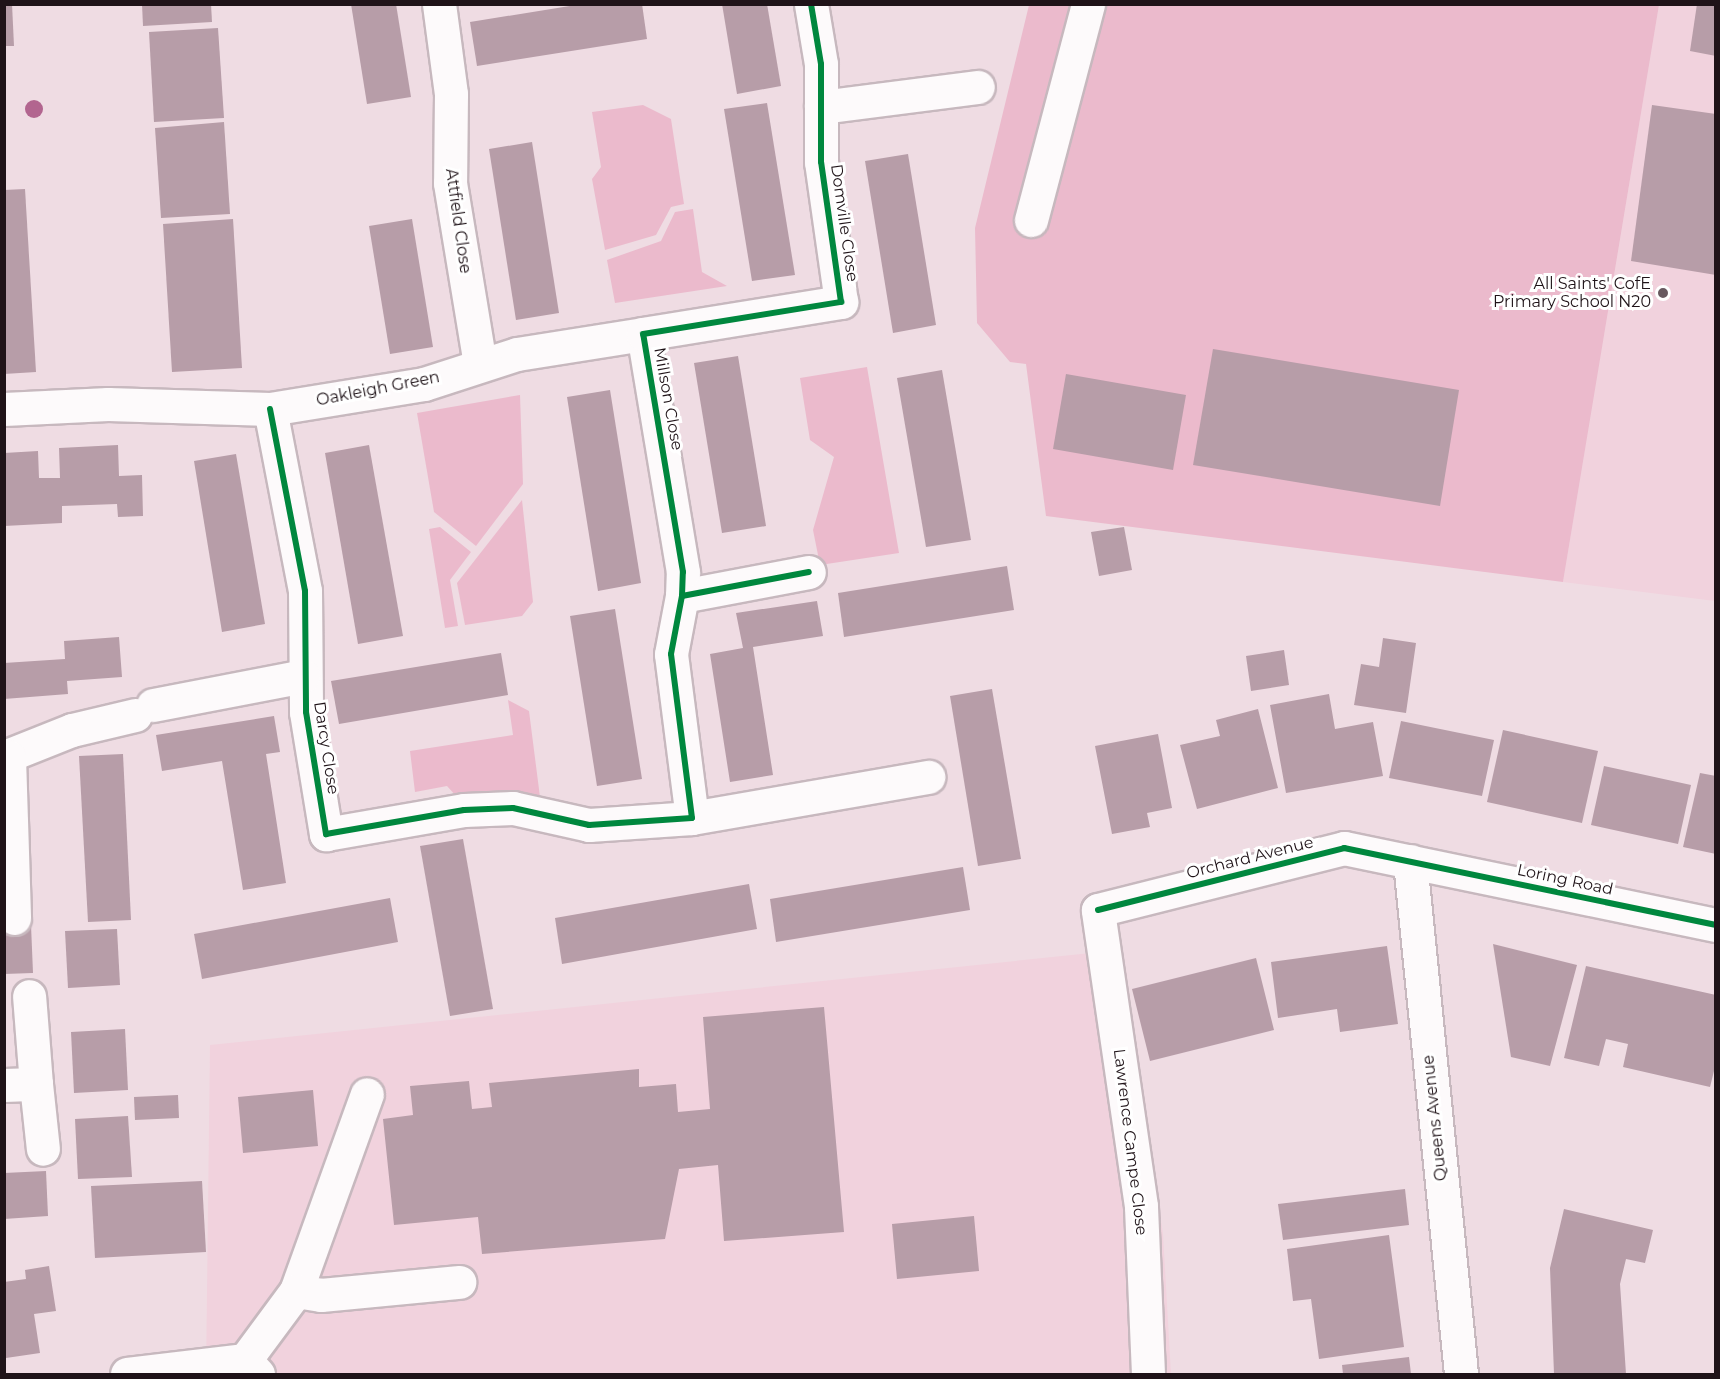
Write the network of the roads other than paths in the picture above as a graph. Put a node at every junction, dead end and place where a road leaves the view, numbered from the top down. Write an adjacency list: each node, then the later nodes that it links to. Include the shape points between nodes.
1 (439, 4): 9 (street, Attfield Close, via 451,94 450,183)
2 (811, 4): 5 (street, Domville Close, via 821,64)
3 (1088, 4): 6 (street)
4 (978, 87): 5 (street)
5 (821, 107): 7 (street, Domville Close, via 821,162)
6 (1031, 220)
7 (841, 302): 8 (street, Millson Close)
8 (643, 334): 9 (street, Oakleigh Green, via 517,354); 13 (street, Millson Close, via 683,572)
9 (480, 365): 11 (street, Oakleigh Green, via 424,384)
10 (4, 409): 11 (street, Oakleigh Green, via 108,404)
11 (270, 409): 14 (street, Darcy Close, via 305,591)
12 (809, 572): 13 (street)
13 (682, 596): 17 (street, Millson Close, via 671,654)
14 (303, 676): 15 (street, via 144,710 72,730); 17 (street, Darcy Close, via 326,834 464,810 513,808 589,825)
15 (7, 757): 20 (street)
16 (928, 777): 17 (street)
17 (692, 818)
18 (1410, 861): 19 (street, Orchard Avenue, via 1344,848); 21 (street, Loring Road); 31 (street, Queens Avenue)
19 (1098, 910): 30 (street, Lawrence Campe Close, via 1141,1206)
20 (14, 918)
21 (1716, 925)
22 (29, 996): 23 (street)
23 (20, 1085): 25 (street)
24 (367, 1094): 27 (street)
25 (43, 1149)
26 (459, 1282): 27 (street, via 321,1295)
27 (296, 1291): 28 (street)
28 (251, 1367): 29 (street, via 208,1362)
29 (127, 1374)
30 (1148, 1374)
31 (1461, 1374)

